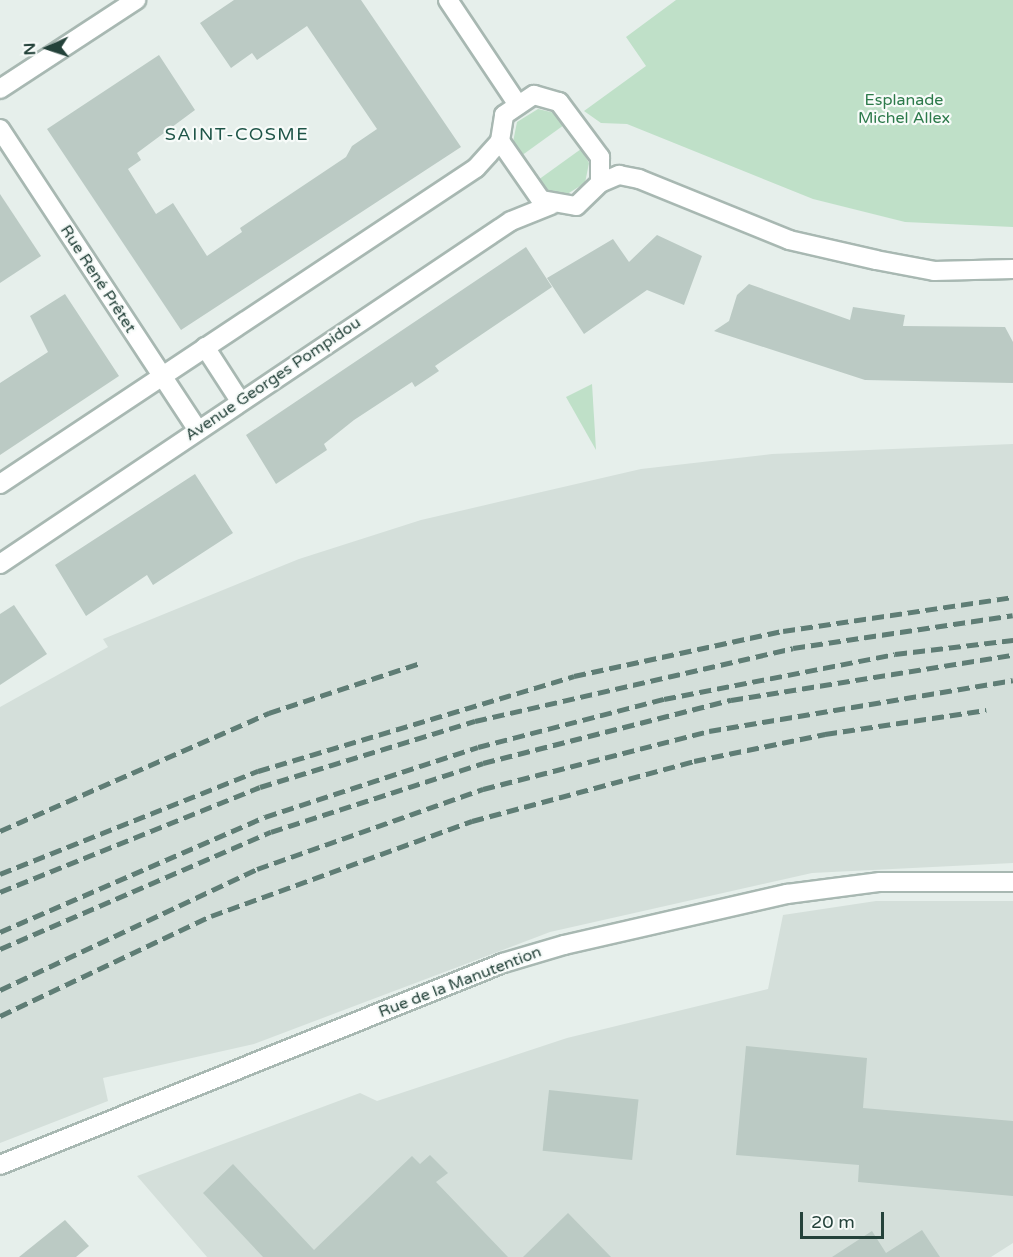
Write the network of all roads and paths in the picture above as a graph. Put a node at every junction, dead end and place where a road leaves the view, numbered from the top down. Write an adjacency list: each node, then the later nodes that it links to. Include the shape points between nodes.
1 (136, 0): 3 (street)
2 (448, 0): 4 (street)
3 (0, 89)
4 (516, 102): 6 (street, via 504,115); 7 (street, via 534,95 559,102 600,157)
5 (0, 129): 11 (street, Rue René Prêtet)
6 (500, 141): 8 (street, via 541,200); 10 (street, via 476,168)
7 (600, 183): 8 (street, via 576,206); 9 (street, via 619,175 639,179 789,240 876,260 934,271)
8 (551, 205): 12 (street, Avenue Georges Pompidou, via 511,221)
9 (1013, 269)
10 (205, 347): 11 (street); 12 (street)
11 (161, 376): 13 (street, Rue René Prêtet); 14 (street)
12 (240, 401): 13 (street, Avenue Georges Pompidou)
13 (197, 429): 15 (street, Avenue Georges Pompidou)
14 (0, 484)
15 (0, 564)
16 (1013, 882): 17 (street, Rue de la Manutention, via 880,882 798,893 564,945 503,963)
17 (0, 1165)

